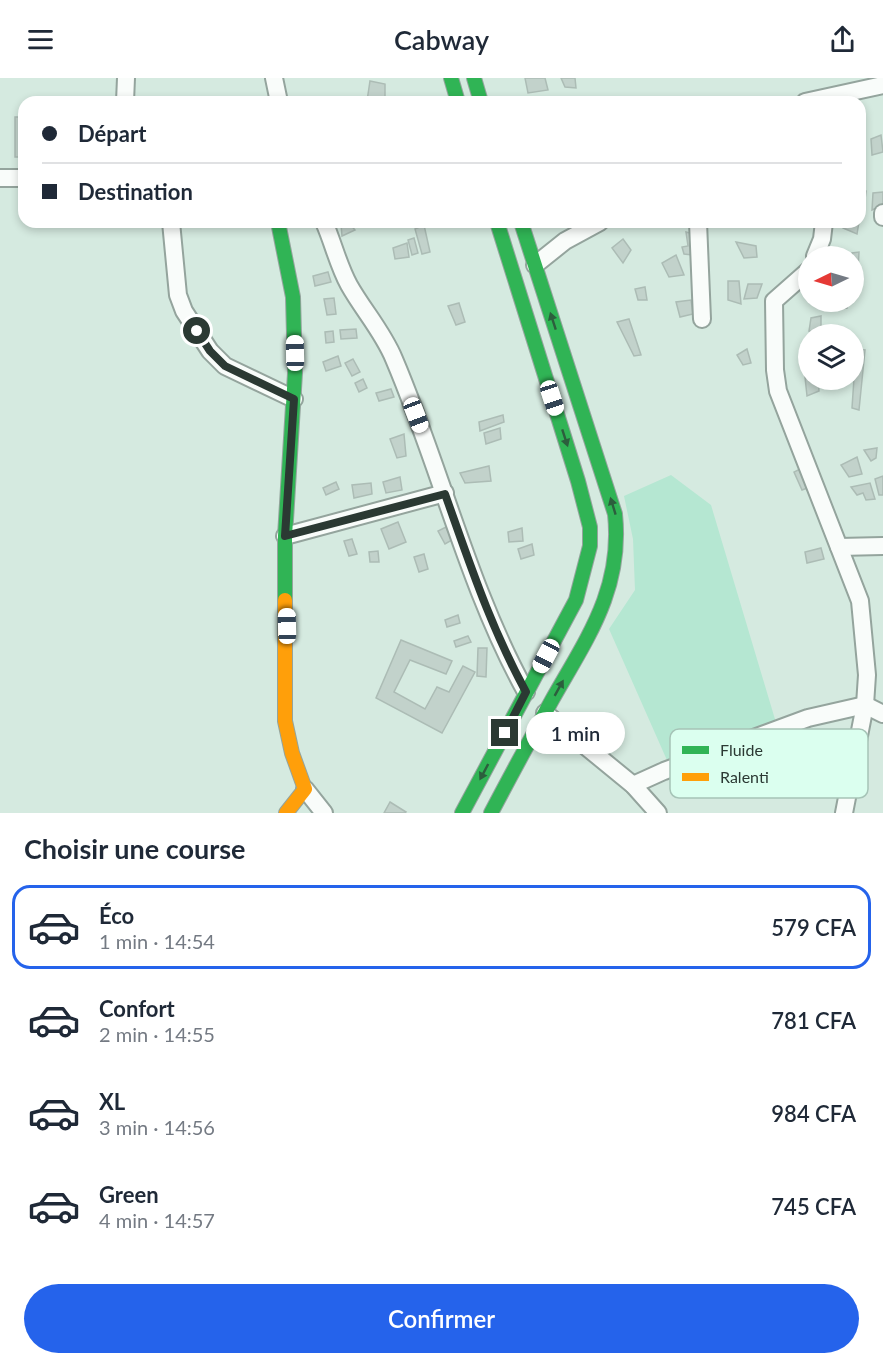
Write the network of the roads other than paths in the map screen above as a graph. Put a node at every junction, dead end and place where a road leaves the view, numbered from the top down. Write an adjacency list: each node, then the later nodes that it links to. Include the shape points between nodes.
1 (126, 78): 6 (street)
2 (274, 78): 7 (street)
3 (451, 78): 8 (street)
4 (474, 78): 9 (street)
5 (883, 85): 10 (street)
6 (125, 96)
7 (278, 96)
8 (456, 96)
9 (480, 96)
10 (834, 96)
11 (0, 178): 12 (street)
12 (18, 178)
13 (883, 213): 14 (street)
14 (883, 217)
15 (172, 228): 27 (street, via 178,295 210,351 225,366)
16 (279, 228): 27 (street, via 294,297)
17 (326, 228): 28 (street, via 347,282 393,357)
18 (498, 228): 32 (street, one-way to 32, via 579,481 590,527 587,564 576,600)
19 (522, 228): 24 (street)
20 (590, 228): 24 (street)
21 (699, 228): 26 (street)
22 (823, 228): 23 (street)
23 (819, 246)
24 (535, 265): 34 (street, one-way to 24, via 600,611 613,573 618,533)
25 (798, 280): 31 (street, via 774,301 778,391)
26 (702, 320)
27 (294, 399): 29 (street)
28 (445, 494): 29 (street); 32 (street, via 480,597)
29 (285, 536): 40 (street, via 285,721)
30 (883, 546): 31 (street)
31 (839, 547): 33 (street, via 860,601 867,675)
32 (526, 692): 44 (street, one-way to 44)
33 (865, 705): 35 (street); 36 (street); 37 (street)
34 (545, 713): 39 (street); 45 (street)
35 (883, 714)
36 (778, 729)
37 (860, 729)
38 (670, 769): 39 (street)
39 (633, 785): 46 (street)
40 (305, 789): 42 (street); 43 (street)
41 (847, 798): 47 (street)
42 (286, 813)
43 (324, 813)
44 (462, 813)
45 (491, 813)
46 (658, 813)
47 (844, 813)

